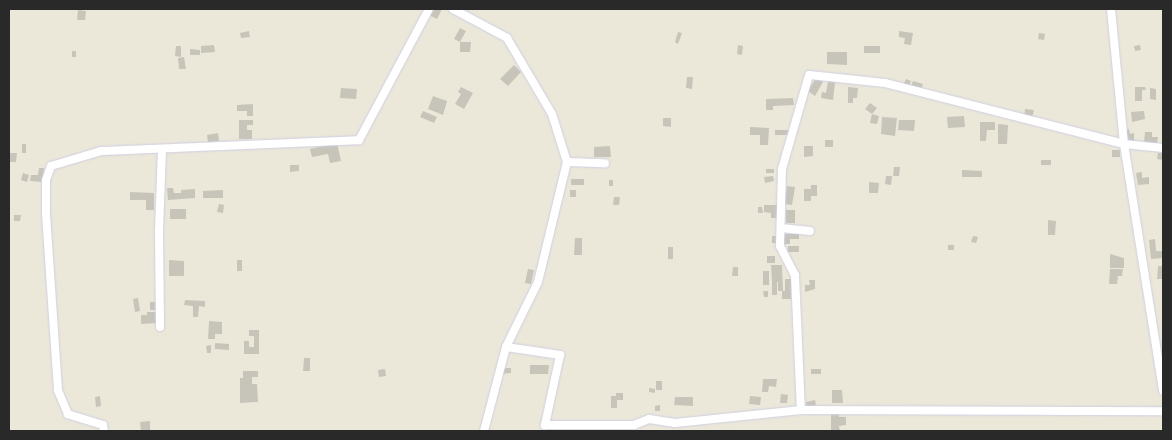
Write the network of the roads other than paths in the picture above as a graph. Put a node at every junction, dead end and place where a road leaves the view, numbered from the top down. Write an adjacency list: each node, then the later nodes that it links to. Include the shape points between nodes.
1 (429, 9): 6 (street, via 359,140)
2 (453, 9): 7 (street, via 507,38 552,114)
3 (1111, 9): 4 (street)
4 (1124, 144): 5 (street); 9 (street, via 885,83 809,76 782,169); 13 (street)
5 (1163, 148)
6 (162, 149): 11 (street); 16 (street, via 101,151 51,166 46,180 58,390 68,414 103,425)
7 (567, 162): 8 (street); 12 (street, via 538,282)
8 (604, 163)
9 (781, 228): 10 (street); 14 (street, via 780,246 795,275)
10 (810, 230)
11 (160, 327)
12 (506, 347): 14 (street, via 560,354 545,425 634,425 649,419 675,423); 17 (street)
13 (1163, 391)
14 (800, 410): 15 (street)
15 (1163, 411)
16 (104, 431)
17 (484, 431)

